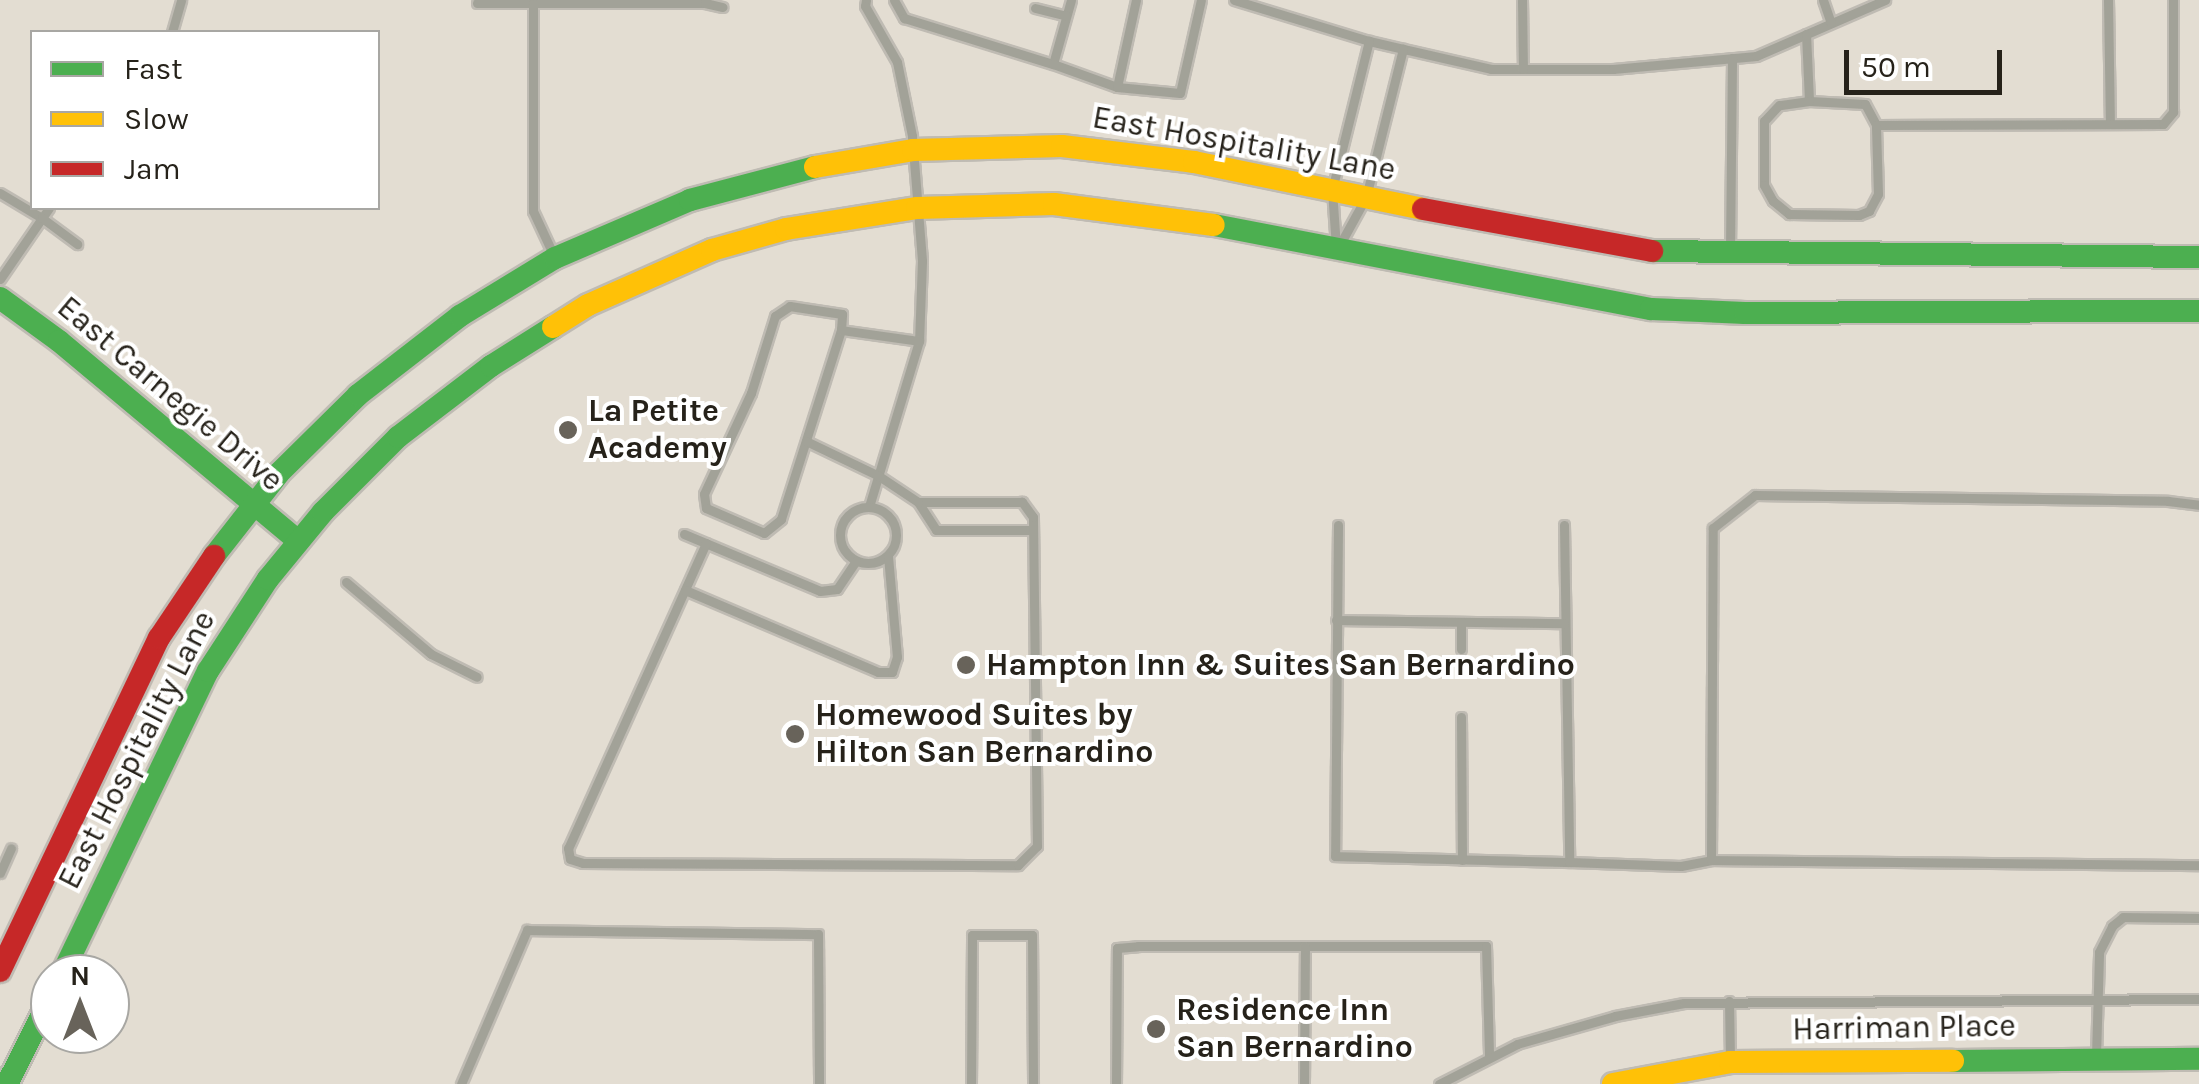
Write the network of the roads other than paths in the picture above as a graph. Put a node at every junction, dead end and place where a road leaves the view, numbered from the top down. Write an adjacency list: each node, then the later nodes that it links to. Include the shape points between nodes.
1 (181, 0): 19 (lane)
2 (866, 0): 30 (lane, via 897,62)
3 (894, 0): 24 (lane, via 904,18)
4 (1071, 0): 17 (lane)
5 (1136, 0): 26 (lane)
6 (1201, 0): 26 (lane, via 1180,93)
7 (1234, 0): 21 (lane)
8 (1522, 0): 25 (lane)
9 (1822, 0): 18 (lane)
10 (1885, 0): 18 (lane)
11 (2108, 0): 28 (lane)
12 (2173, 0): 28 (lane, via 2173,112 2163,124)
13 (477, 3): 14 (lane)
14 (533, 4): 15 (lane); 41 (lane, via 533,211)
15 (723, 7)
16 (1035, 8): 17 (lane)
17 (1066, 16): 24 (lane)
18 (1831, 23): 20 (lane)
19 (173, 30)
20 (1806, 34): 23 (lane, via 1756,56); 27 (lane)
21 (1369, 41): 22 (lane); 31 (lane)
22 (1404, 49): 25 (lane, via 1491,69); 33 (lane)
23 (1732, 58): 25 (lane, via 1630,70); 39 (lane)
24 (1053, 64): 26 (lane)
25 (1523, 69)
26 (1117, 87)
27 (1810, 101): 29 (lane, via 1865,104); 29 (lane, via 1779,105 1764,121 1764,185 1790,214 1869,211 1878,194)
28 (2110, 124): 29 (lane)
29 (1876, 126)
30 (914, 150): 31 (main road, East Hospitality Lane, via 1096,149); 34 (lane); 41 (main road, East Hospitality Lane, via 774,175 690,200)
31 (1332, 190): 33 (main road, East Hospitality Lane); 38 (lane)
32 (0, 193): 36 (lane)
33 (1366, 198): 38 (lane); 39 (main road, East Hospitality Lane, via 1608,246)
34 (917, 208): 38 (main road, East Hospitality Lane, via 1036,204 1129,211); 46 (lane); 57 (main road, East Hospitality Lane, via 786,228 712,250 588,306 423,416)
35 (48, 210): 36 (lane)
36 (42, 218): 37 (lane); 42 (lane)
37 (77, 244)
38 (1336, 250): 44 (main road, East Hospitality Lane, via 1651,309)
39 (1730, 257): 40 (main road, East Hospitality Lane)
40 (2199, 257)
41 (555, 258): 50 (main road, East Hospitality Lane, via 398,362 318,432)
42 (0, 279)
43 (0, 298): 50 (main road, East Carnegie Drive)
44 (2199, 311)
45 (841, 330): 46 (lane); 47 (lane); 47 (lane, via 842,314 790,306 775,316 751,393 704,494 706,508 764,533 781,519)
46 (919, 341): 48 (lane)
47 (806, 441): 48 (lane)
48 (879, 476): 49 (lane); 52 (lane)
49 (918, 502): 55 (lane, via 936,530); 55 (lane, via 1022,502 1033,516)
50 (252, 504): 57 (main road, East Carnegie Drive); 78 (main road, East Hospitality Lane, via 191,587 130,690)
51 (2199, 505): 71 (lane, via 1755,495 1713,528)
52 (869, 507): 59 (lane, via 896,525); 60 (lane, via 849,514 840,534)
53 (1338, 525): 63 (lane)
54 (1564, 525): 65 (lane)
55 (1033, 530): 62 (lane, via 1036,846 1018,865 570,859 568,848)
56 (684, 534): 58 (lane)
57 (298, 542): 77 (main road, East Hospitality Lane, via 208,671)
58 (706, 543): 60 (lane, via 820,591 837,589); 62 (lane)
59 (888, 556): 60 (lane); 62 (lane, via 897,658 892,672 878,672)
60 (856, 561)
61 (346, 582): 67 (lane, via 431,654)
62 (684, 590)
63 (1336, 620): 64 (lane); 70 (lane, via 1335,856)
64 (1461, 622): 65 (lane); 66 (lane)
65 (1564, 623): 72 (lane)
66 (1461, 649)
67 (477, 678)
68 (1461, 717): 70 (lane)
69 (11, 848): 74 (lane)
70 (1462, 860): 72 (lane)
71 (1711, 860): 72 (lane, via 1681,866); 73 (lane)
72 (1569, 862)
73 (2199, 865)
74 (0, 873)
75 (2199, 918): 79 (lane, via 2122,917 2099,952)
76 (1305, 946): 83 (lane, via 1486,946); 92 (lane, via 1118,948); 93 (lane)
77 (72, 954)
78 (0, 970)
79 (2099, 998): 80 (lane); 81 (lane); 84 (lane)
80 (2199, 998)
81 (1729, 1001): 83 (lane, via 1614,1016); 86 (lane)
82 (30, 1039): 87 (main road)
83 (1489, 1056): 94 (lane)
84 (2096, 1058): 85 (main road, Harriman Place); 86 (main road, Harriman Place)
85 (2199, 1059)
86 (1730, 1062): 95 (main road, Harriman Place)
87 (8, 1084)
88 (461, 1084): 89 (lane, via 526,930 546,930 818,934)
89 (819, 1084)
90 (970, 1084): 91 (lane, via 972,935 1032,935)
91 (1033, 1084)
92 (1116, 1084)
93 (1304, 1084)
94 (1439, 1084)
95 (1613, 1084)

